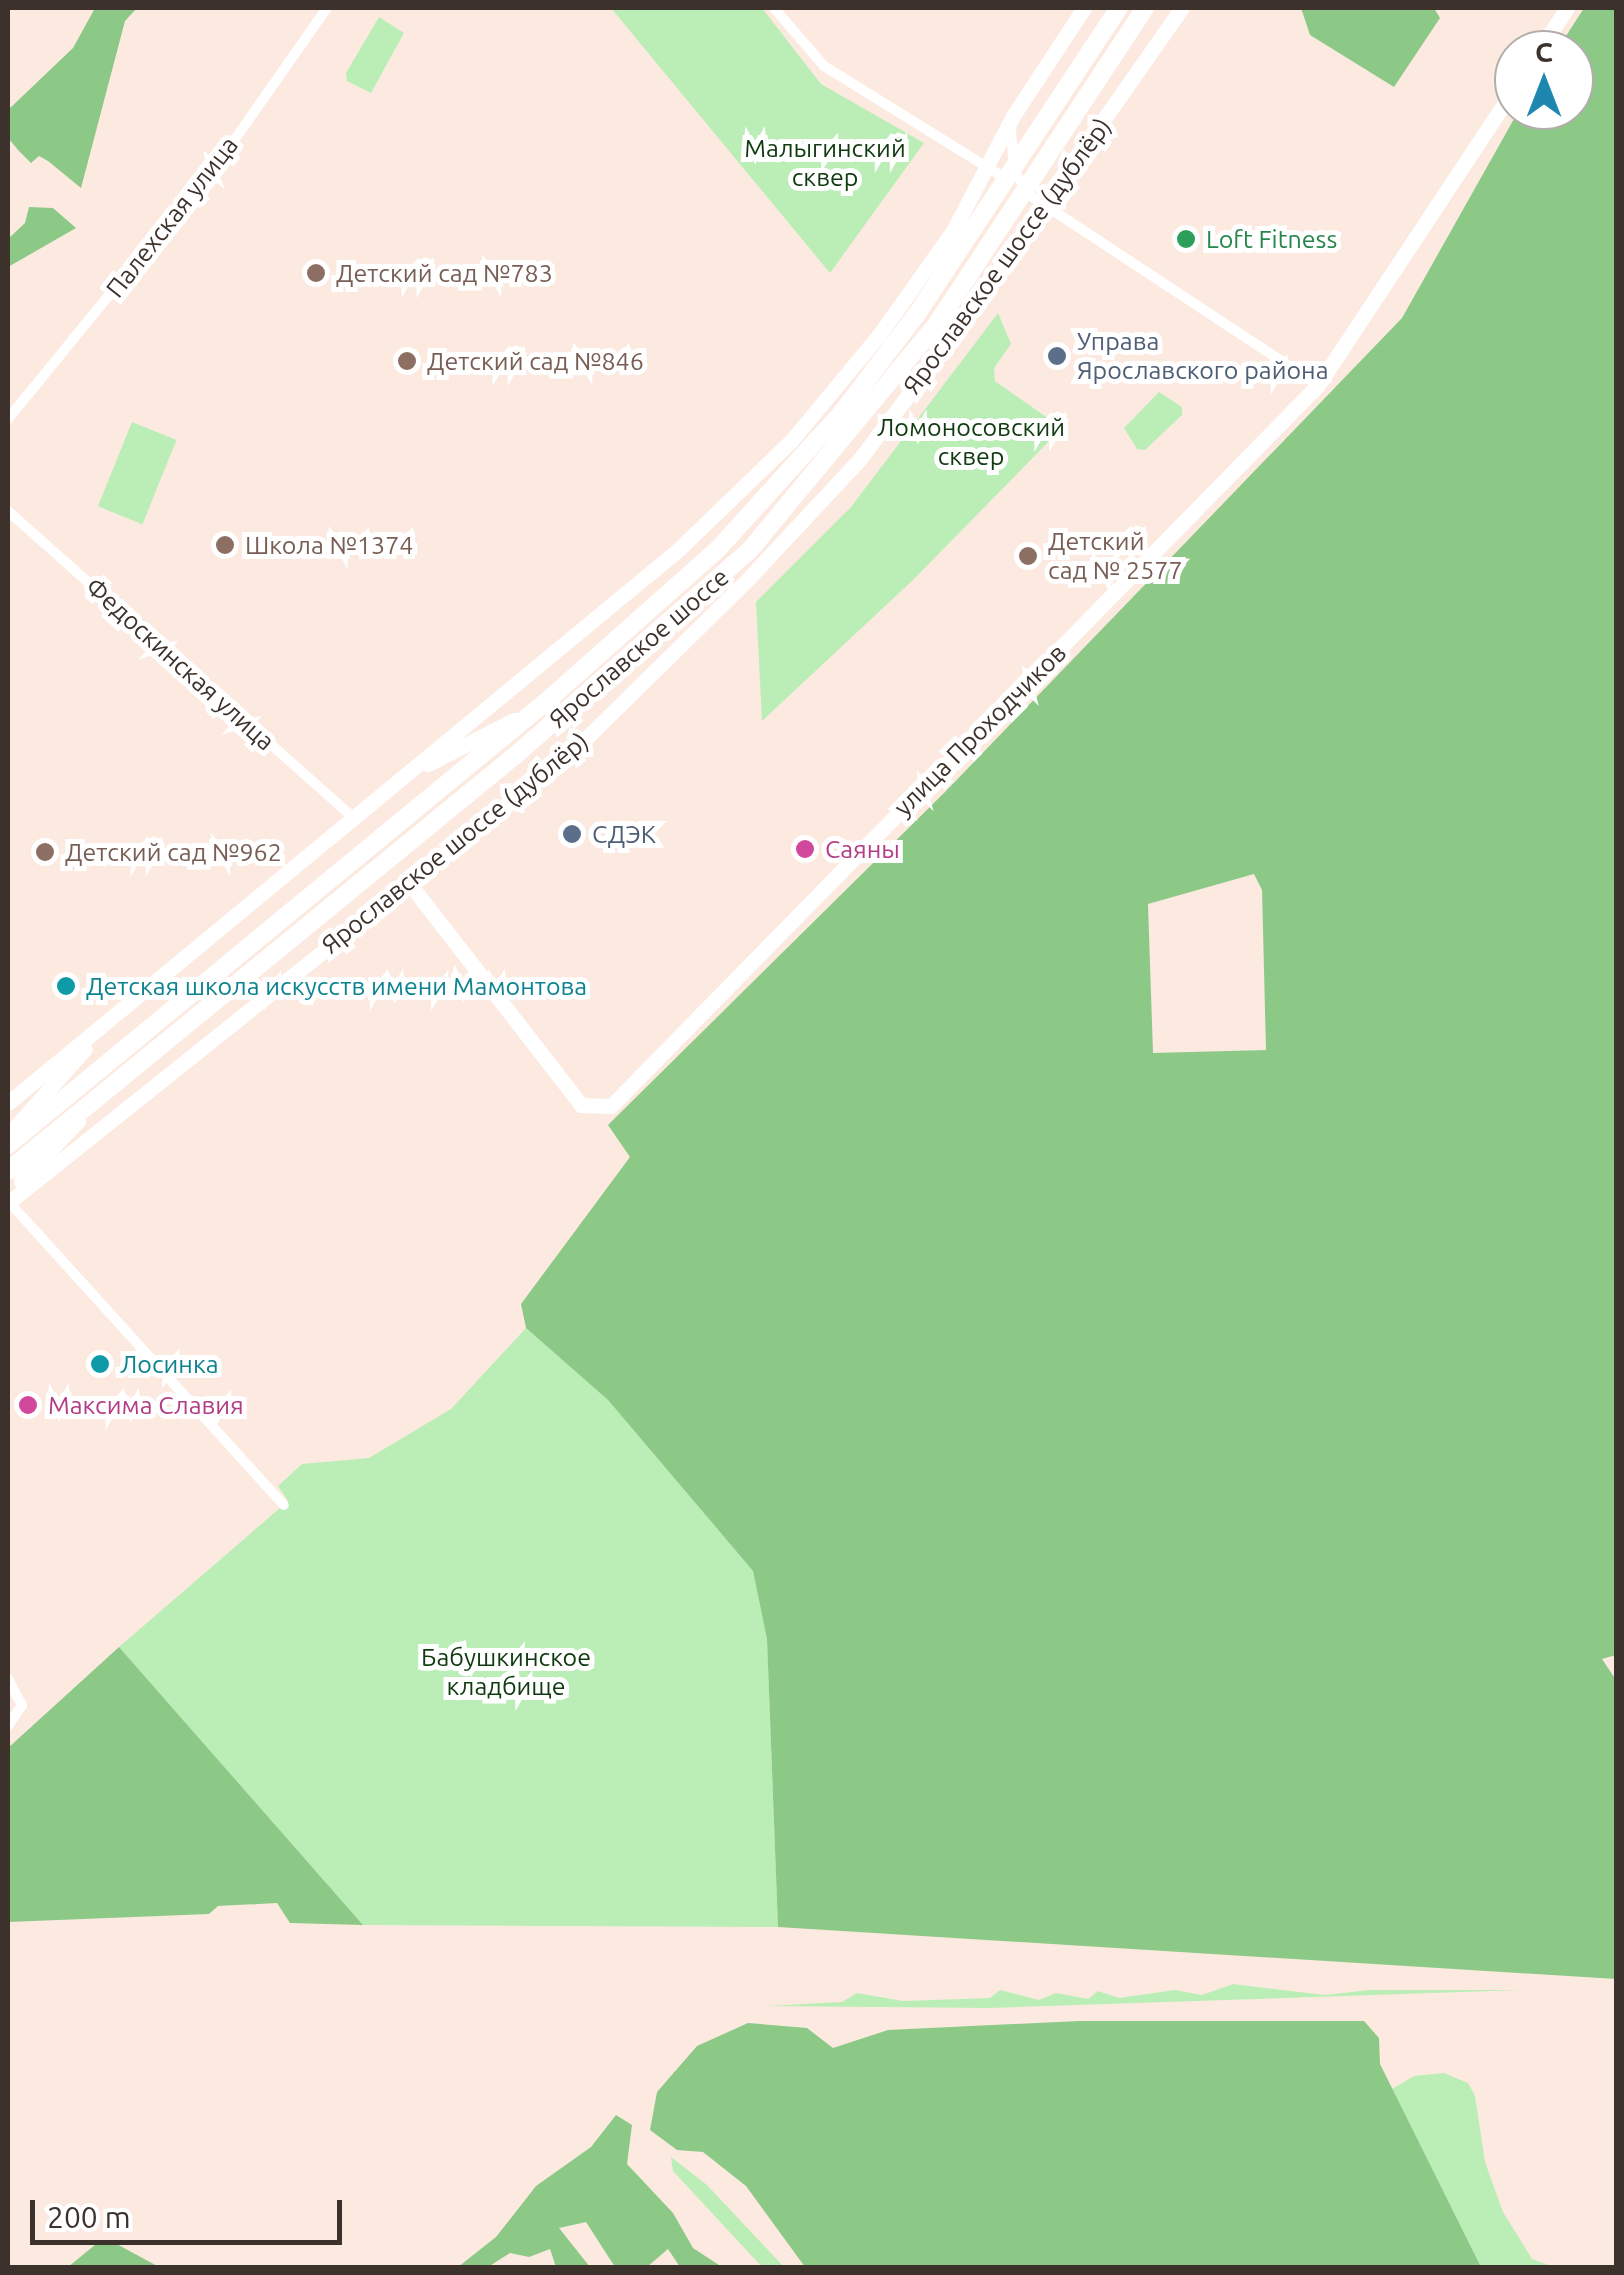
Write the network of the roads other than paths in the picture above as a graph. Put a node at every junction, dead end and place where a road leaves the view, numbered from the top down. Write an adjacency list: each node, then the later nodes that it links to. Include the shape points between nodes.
1 (327, 8): 16 (street, Палехская улица, via 226,152)
2 (774, 8): 11 (street, via 824,66)
3 (1084, 8): 9 (street)
4 (1119, 8): 18 (main road, Ярославское шоссе, via 918,314 805,454 718,549)
5 (1145, 8): 23 (main road, Ярославское шоссе, via 936,325 749,550 626,663)
6 (1182, 8): 12 (street, Ярославское шоссе (дублёр))
7 (1567, 8): 8 (street)
8 (1552, 30)
9 (1013, 116): 11 (street); 12 (street, via 1012,160)
10 (1494, 118): 15 (street, улица Проходчиков)
11 (988, 165): 12 (street); 13 (street)
12 (1037, 202): 14 (street, Ярославское шоссе (дублёр)); 15 (street)
13 (952, 232): 14 (street, via 972,222 994,224 1005,242); 19 (street, via 879,335 740,493)
14 (1003, 265): 21 (street, Ярославское шоссе (дублёр), via 859,460 748,580 570,755)
15 (1318, 385): 21 (street, улица Проходчиков, via 611,1106 581,1105)
16 (8, 420)
17 (8, 511): 20 (street, Федоскинская улица)
18 (548, 700): 19 (street); 26 (main road, Ярославское шоссе)
19 (406, 774): 20 (street)
20 (353, 817): 22 (street)
21 (409, 883): 29 (street, Ярославское шоссе (дублёр))
22 (109, 1018): 24 (street); 25 (street)
23 (102, 1093): 27 (main road, Ярославское шоссе); 28 (street)
24 (8, 1102)
25 (8, 1135)
26 (8, 1145)
27 (8, 1171)
28 (8, 1194)
29 (8, 1202): 30 (street)
30 (284, 1505)
31 (8, 1680): 32 (street, via 22,1705)
32 (8, 1726)

